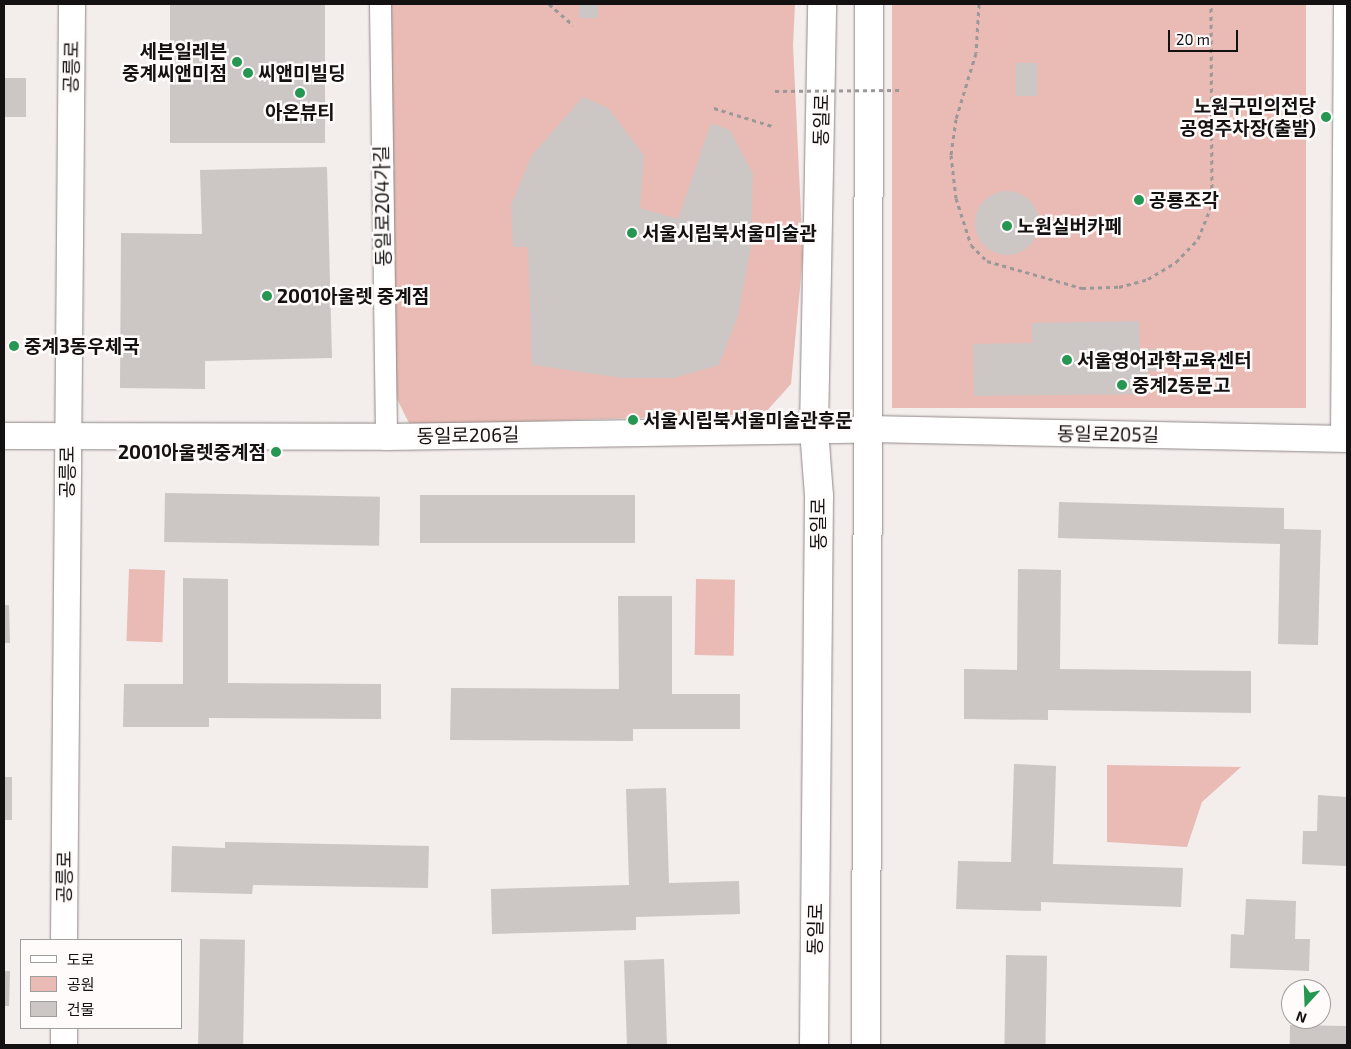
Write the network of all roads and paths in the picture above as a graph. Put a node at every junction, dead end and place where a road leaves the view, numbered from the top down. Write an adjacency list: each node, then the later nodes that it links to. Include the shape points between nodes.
1 (72, 4): 17 (street, 공릉로)
2 (380, 4): 18 (street, 동일로204가길)
3 (549, 4): 9 (path)
4 (822, 4): 14 (main road, 동일로)
5 (869, 4): 15 (main road, via 865,370)
6 (979, 4): 7 (path, via 976,52 956,119 951,155 956,198 971,245 987,261 1082,288 1119,287 1148,279 1176,262 1198,240 1212,204)
7 (1211, 4)
8 (1344, 4): 19 (street)
9 (572, 25)
10 (900, 90): 11 (path, bridge)
11 (775, 91)
12 (714, 108): 13 (path)
13 (772, 126)
14 (814, 429): 15 (street, 동일로206길); 18 (street, 동일로206길); 23 (main road, 동일로, via 819,496)
15 (869, 429): 19 (street, 동일로205길); 24 (main road)
16 (4, 436): 17 (street, 동일로206길)
17 (67, 437): 18 (street, 동일로206길); 20 (street, 공릉로)
18 (386, 437)
19 (1344, 439)
20 (64, 939)
21 (64, 1029): 22 (street)
22 (64, 1045)
23 (814, 1045)
24 (866, 1045)

